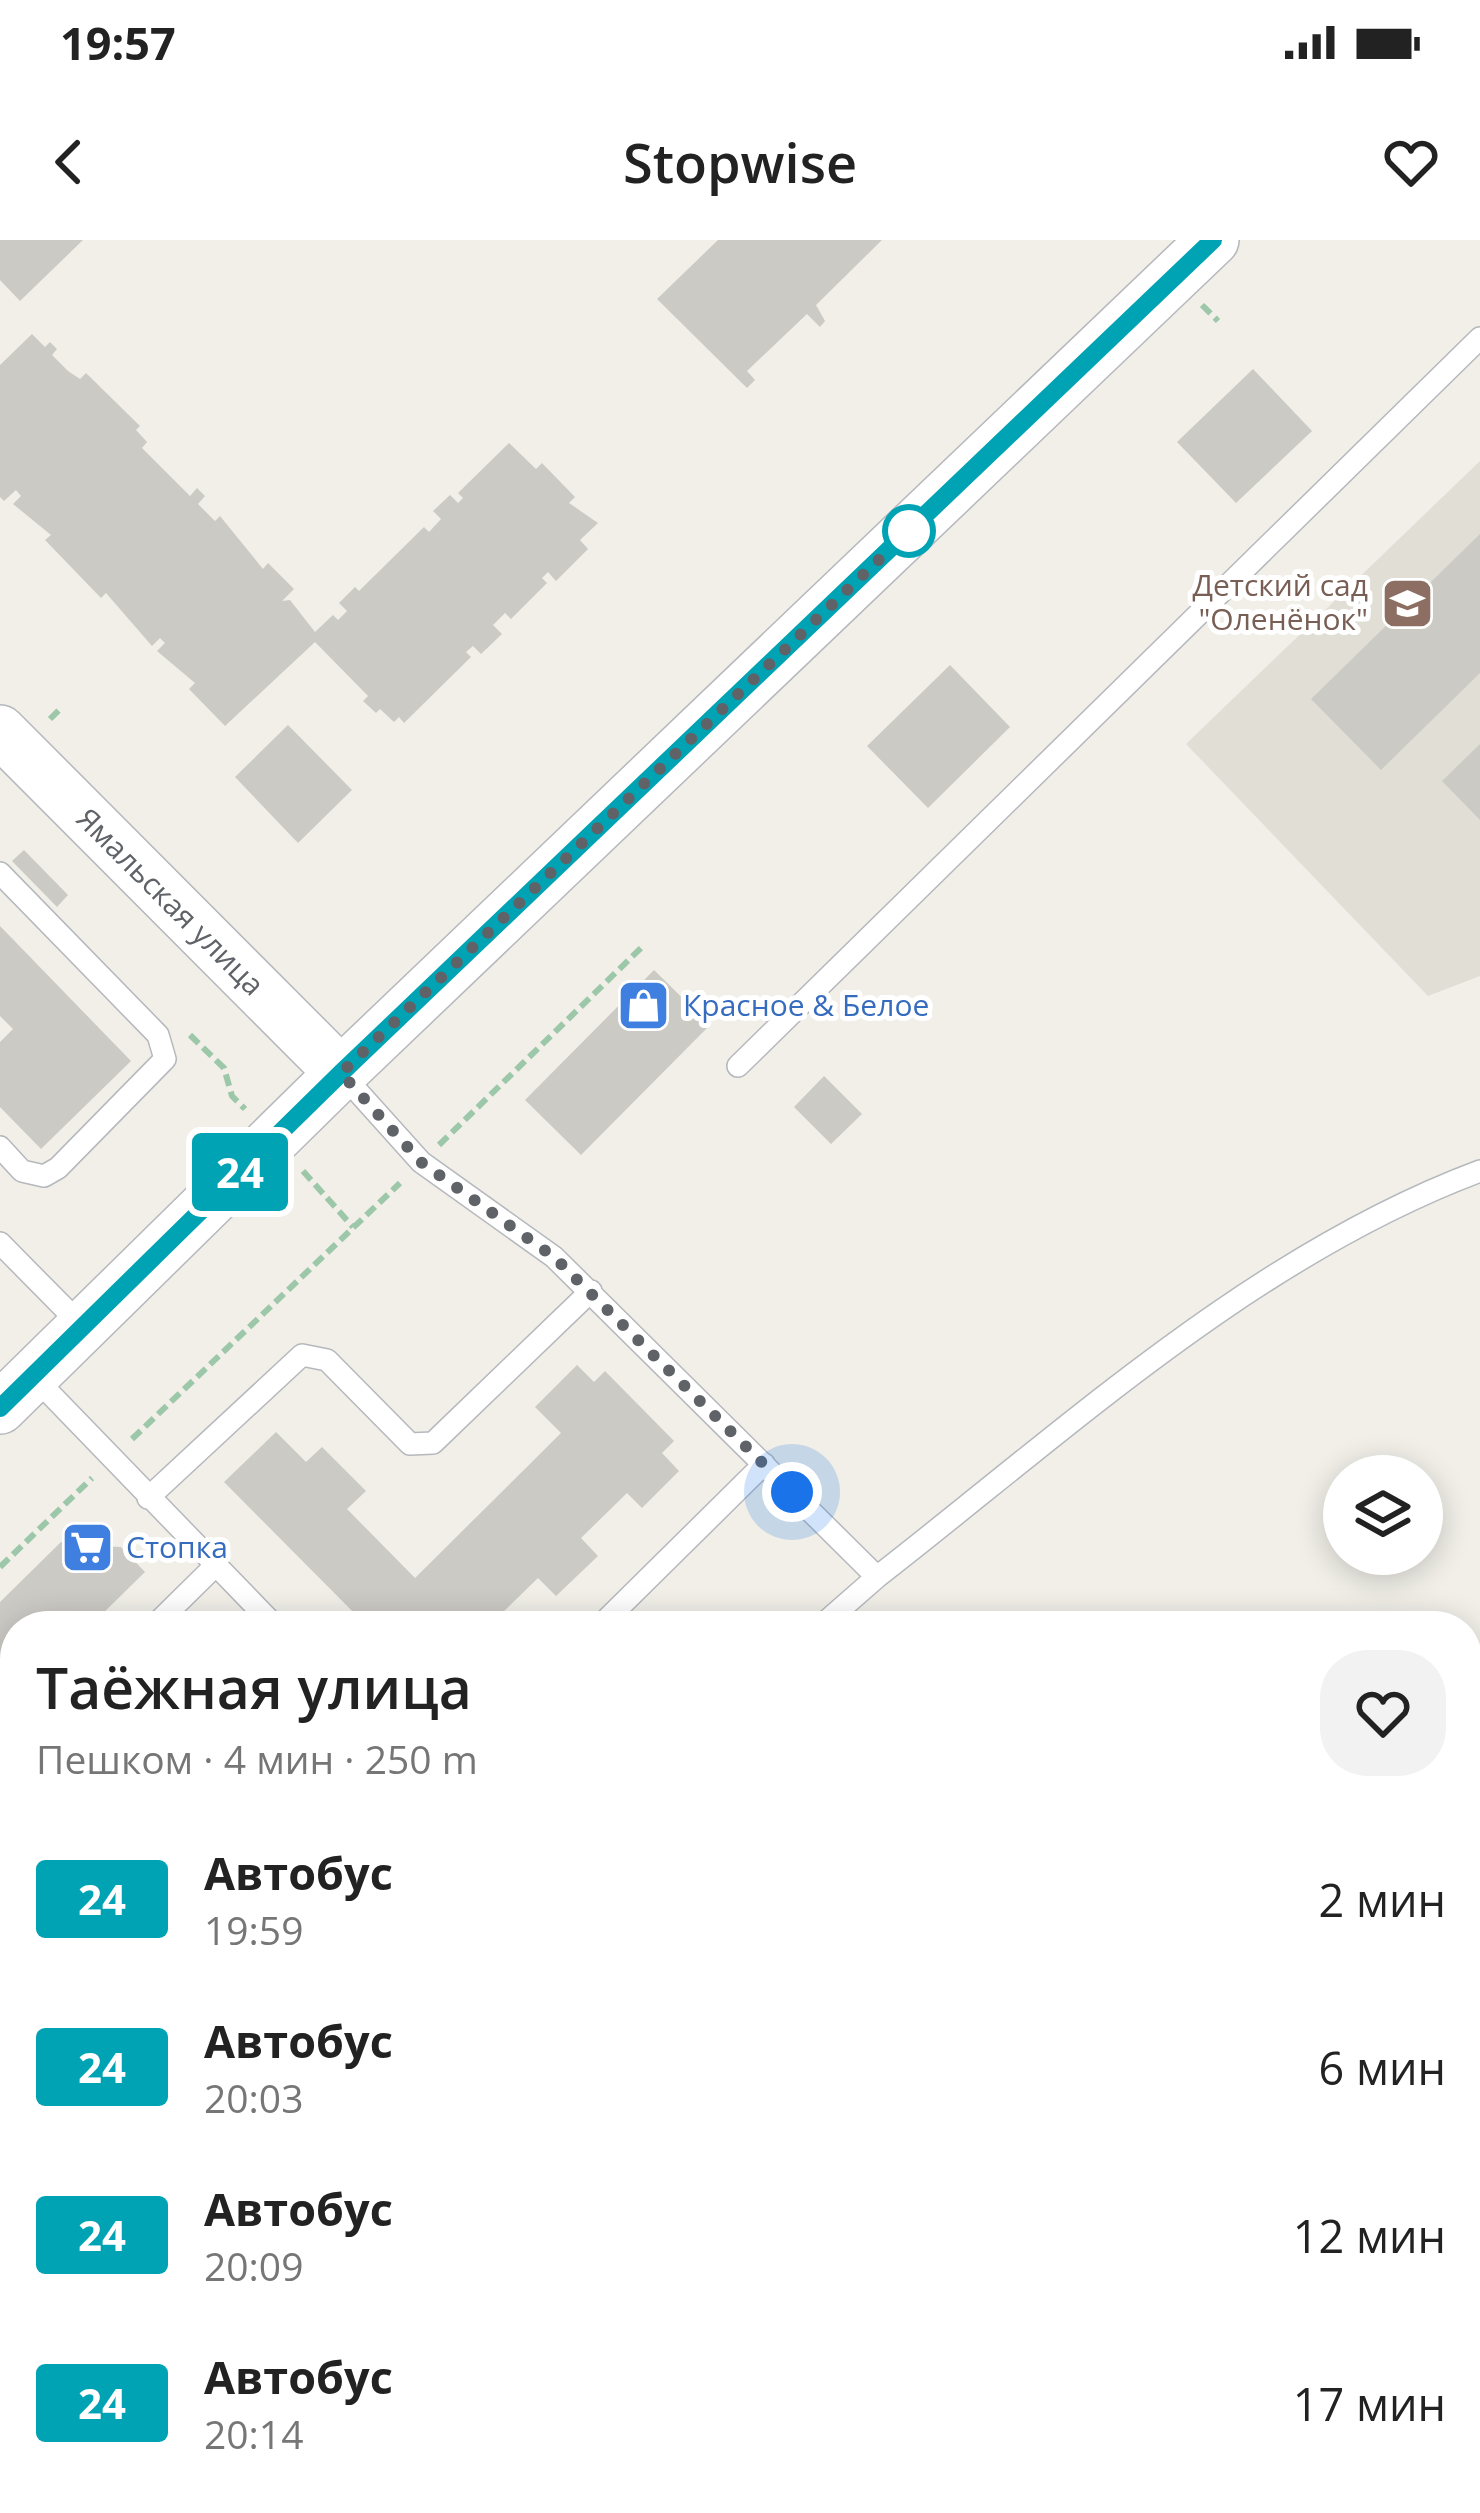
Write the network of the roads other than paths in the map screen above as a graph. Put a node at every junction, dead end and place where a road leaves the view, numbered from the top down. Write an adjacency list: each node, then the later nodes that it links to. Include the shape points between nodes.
1 (1213, 240): 6 (street)
2 (1480, 338): 5 (lane)
3 (0, 731): 6 (street, Ямальская улица)
4 (0, 873): 7 (lane, via 158,1035 165,1059 44,1176 22,1171)
5 (738, 1066)
6 (341, 1073): 10 (lane, via 421,1162); 11 (street)
7 (0, 1148)
8 (1480, 1171): 16 (lane, via 1324,1247 1192,1331)
9 (0, 1243): 11 (lane)
10 (591, 1291): 13 (lane); 14 (lane, via 433,1443 410,1444 327,1360 302,1355)
11 (81, 1325): 12 (street)
12 (16, 1392): 14 (lane)
13 (764, 1464): 16 (lane); 19 (lane)
14 (148, 1498): 15 (lane)
15 (215, 1566): 17 (lane); 18 (lane)
16 (877, 1577): 20 (lane)
17 (169, 1611)
18 (260, 1611)
19 (615, 1611)
20 (838, 1611)

